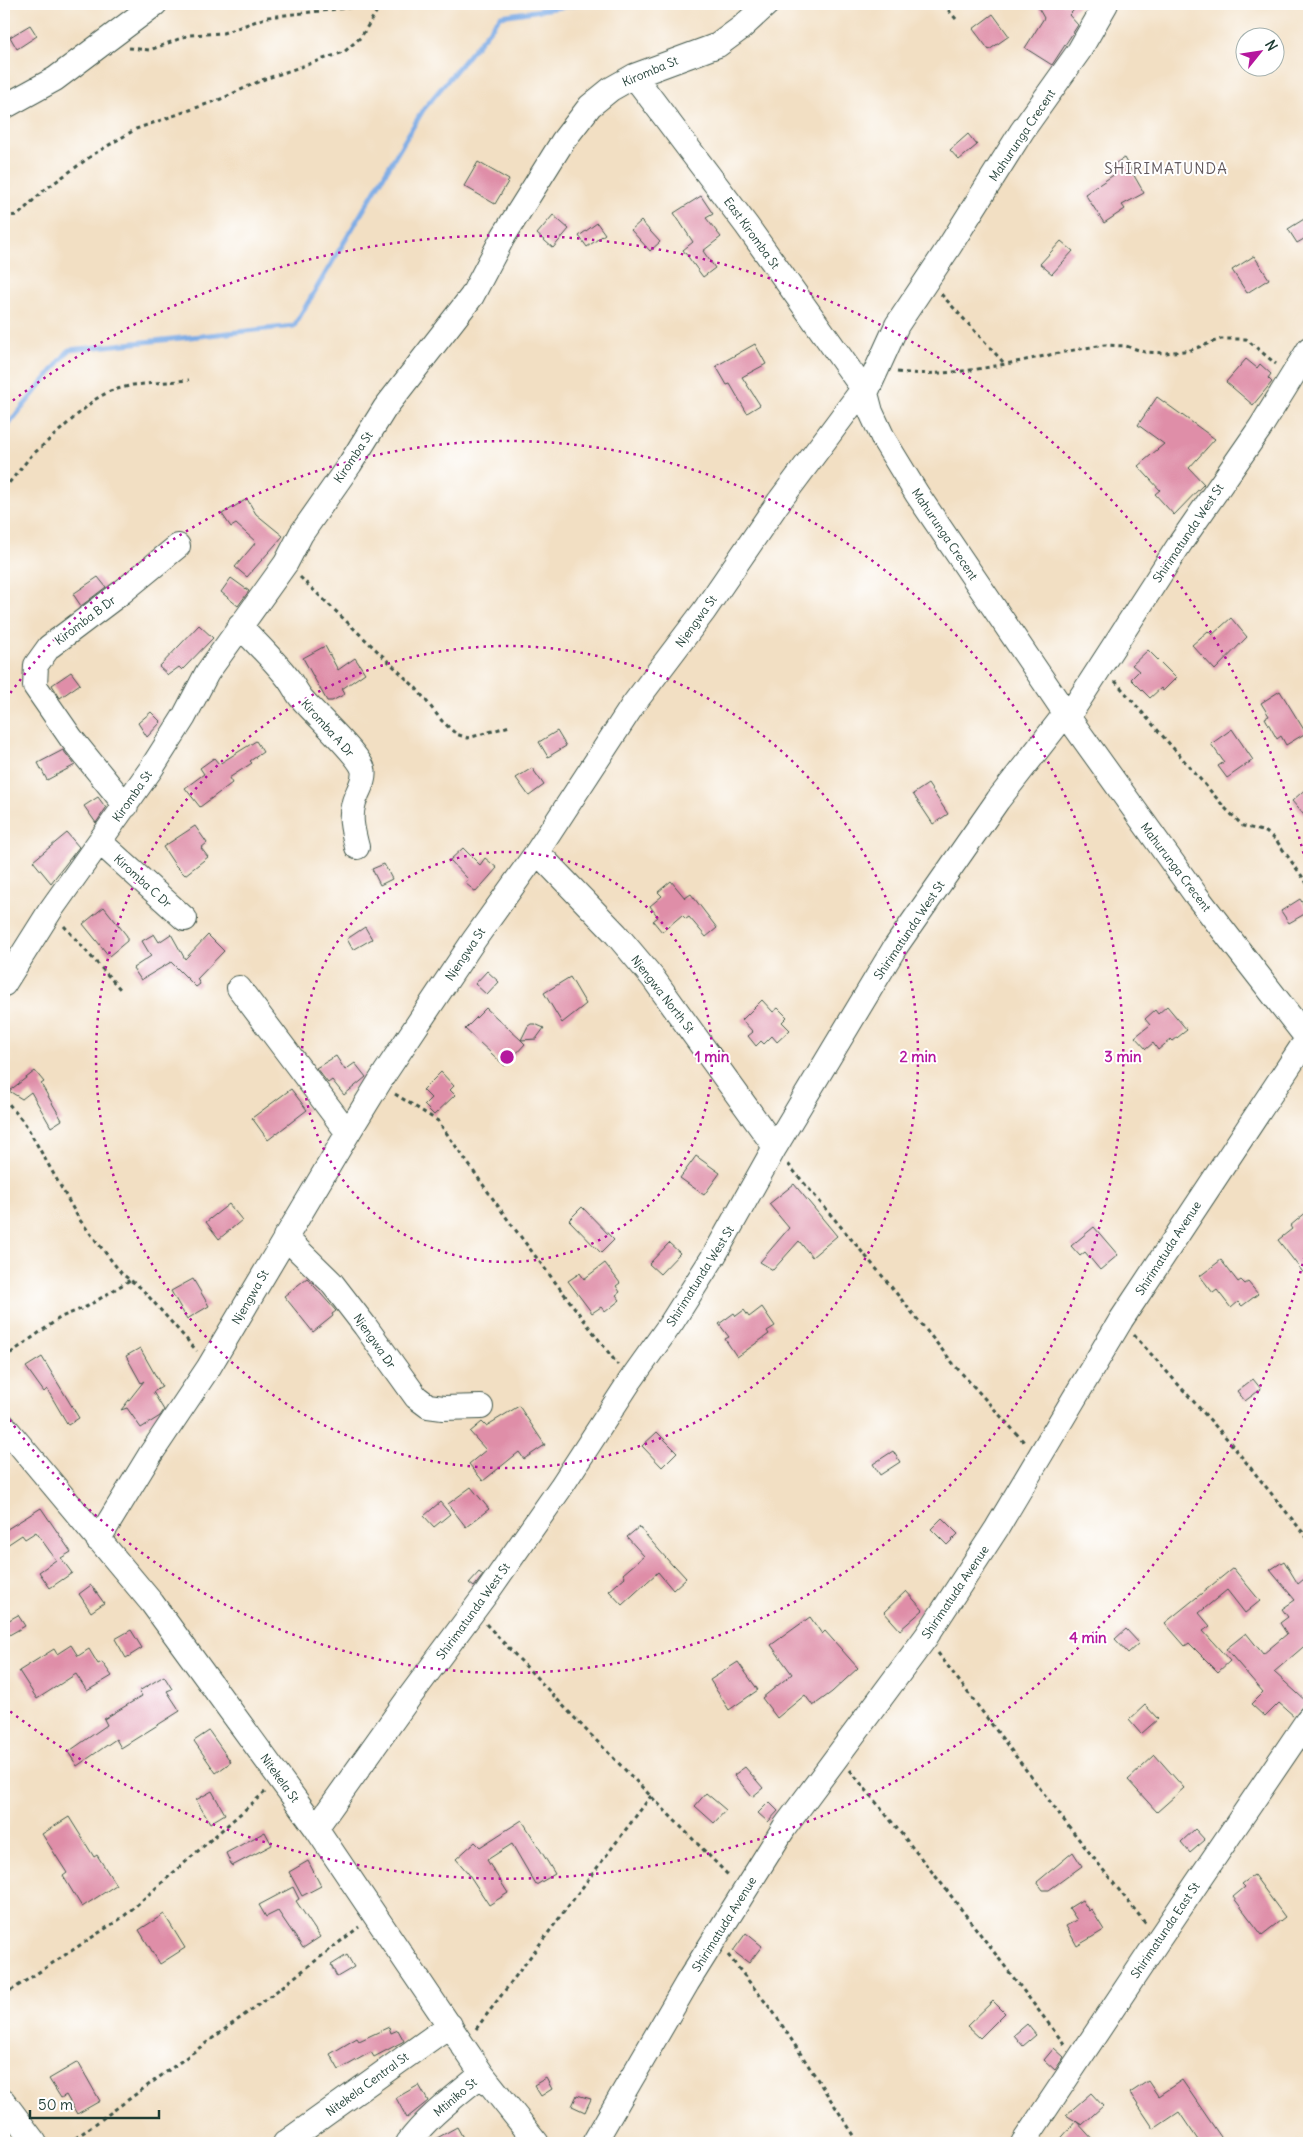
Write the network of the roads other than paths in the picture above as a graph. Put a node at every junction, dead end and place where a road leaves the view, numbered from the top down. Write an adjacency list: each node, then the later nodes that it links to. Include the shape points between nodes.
1 (155, 4): 5 (street, via 55,79)
2 (767, 4): 4 (street, Kiromba St, via 718,45)
3 (1106, 4): 7 (street, Mahurunga Crecent, via 897,325)
4 (634, 76): 7 (street, East Kiromba St); 9 (street, Kiromba St, via 590,106 562,141 503,237 472,296 385,408 301,534 286,562)
5 (4, 107)
6 (1309, 349): 10 (street, Shirimatunda West St)
7 (868, 383): 10 (street, Mahurunga Crecent, via 871,412 884,440); 14 (street, Njengwa St, via 633,705)
8 (178, 546): 11 (street, Kiromba B Dr, via 49,647 36,665 35,686 70,738)
9 (240, 626): 11 (street, Kiromba St); 13 (street, Kiromba A Dr, via 363,768 363,779 351,816)
10 (1067, 715): 18 (street, Mahurunga Crecent, via 1195,894); 20 (street, Shirimatunda West St, via 998,800 894,949)
11 (126, 806): 12 (street, Kiromba St)
12 (100, 842): 15 (street, Kiromba C Dr); 16 (street, Kiromba St, via 50,911)
13 (357, 847)
14 (537, 852): 19 (street, Njengwa St, via 474,940); 20 (street, Njengwa North St, via 616,934 653,978)
15 (185, 919)
16 (4, 984)
17 (239, 988): 19 (street)
18 (1308, 1037): 34 (street, Shirimatuda Avenue, via 1121,1320 997,1528 926,1637 784,1828 629,2080)
19 (348, 1133): 21 (street, Njengwa St)
20 (775, 1147): 26 (street, Shirimatunda West St, via 715,1254 562,1487)
21 (285, 1237): 22 (street, Njengwa Dr, via 331,1282 416,1397 428,1406); 24 (street, Njengwa St, via 209,1367)
22 (481, 1407)
23 (4, 1426): 24 (street, Nitekela St)
24 (98, 1540): 26 (street, Nitekela St, via 152,1603)
25 (1309, 1718): 35 (street, Shirimatunda East St)
26 (316, 1828): 27 (street, Nitekela St)
27 (450, 2025): 28 (street, Nitekela St); 31 (street, Nitekela Central St)
28 (482, 2074): 32 (street, Mtiniko St, via 419,2128); 33 (street, Nitekela St)
29 (4, 2102): 30 (street)
30 (35, 2143)
31 (285, 2143)
32 (408, 2143)
33 (537, 2143)
34 (594, 2143)
35 (1023, 2143)

